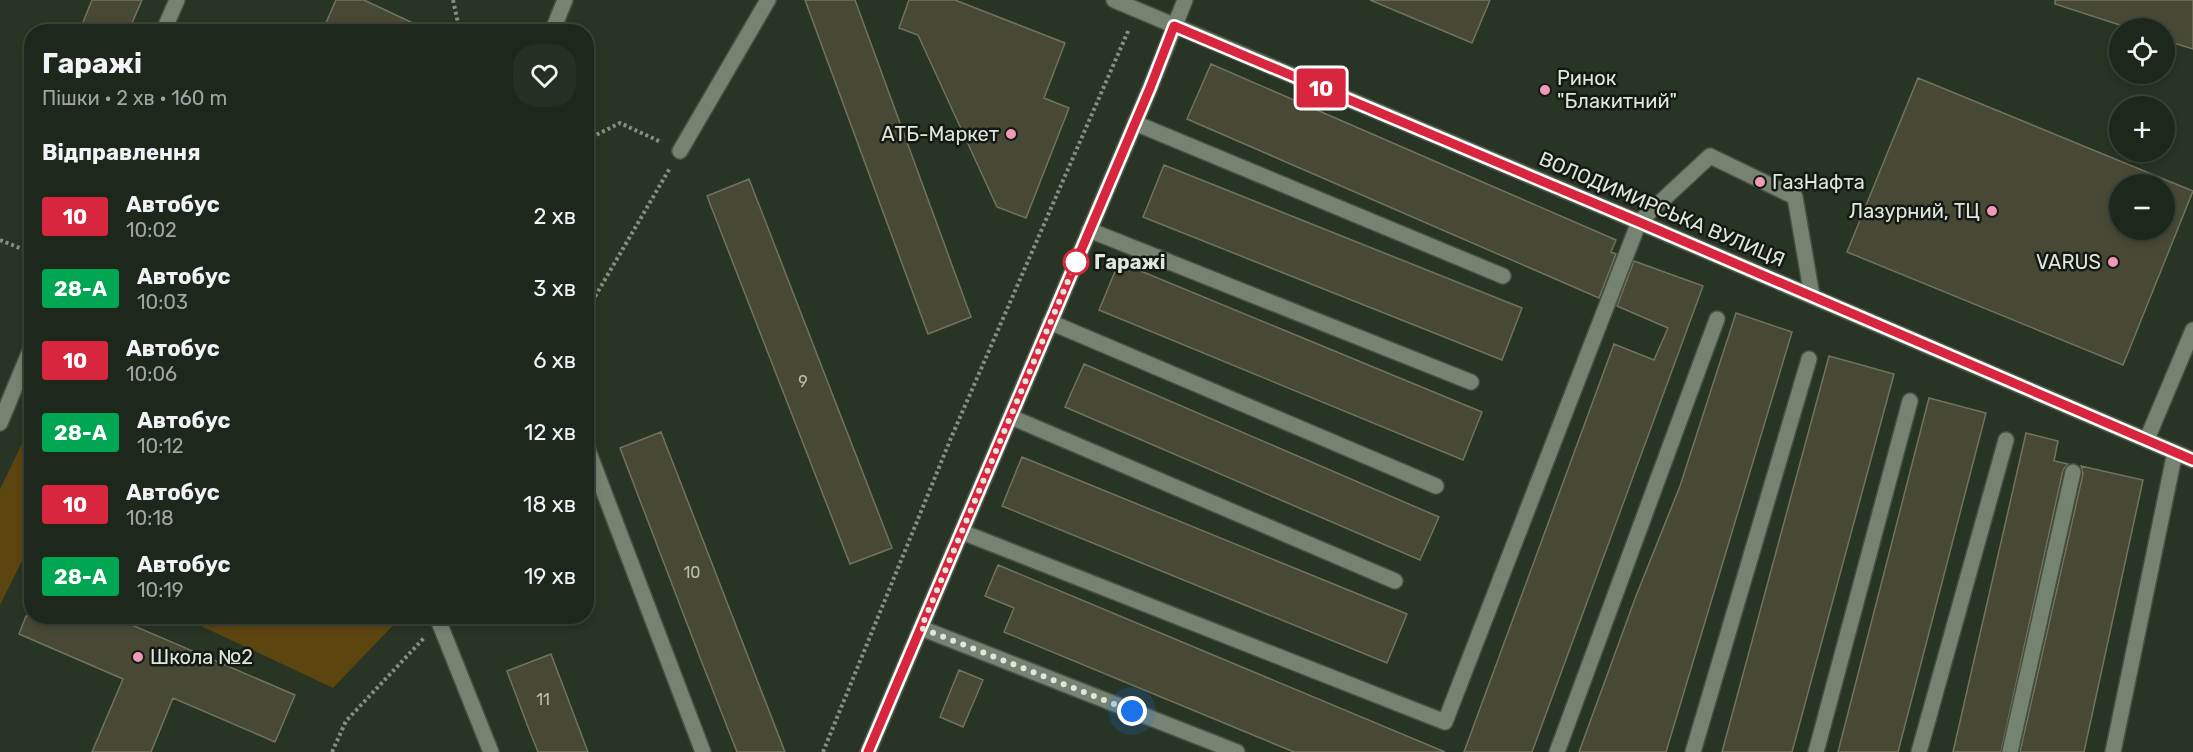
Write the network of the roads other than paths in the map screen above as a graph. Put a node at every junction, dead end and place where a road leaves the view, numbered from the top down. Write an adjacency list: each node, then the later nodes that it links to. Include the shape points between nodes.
1 (177, 0): 6 (street)
2 (565, 0): 7 (street)
3 (768, 0): 10 (street)
4 (1114, 0): 8 (street, ВОЛОДИМИРСЬКА ВУЛИЦЯ)
5 (1185, 0): 8 (street)
6 (167, 24)
7 (555, 24)
8 (1174, 26): 9 (street); 11 (street, ВОЛОДИМИРСЬКА ВУЛИЦЯ)
9 (1135, 123): 12 (street); 13 (street)
10 (680, 151)
11 (1639, 222): 14 (street, ВОЛОДИМИРСЬКА ВУЛИЦЯ); 14 (street, via 1710,156 1795,198); 31 (street, via 1445,722)
12 (1089, 230): 16 (street); 20 (street)
13 (1503, 276)
14 (1812, 296): 24 (street, ВОЛОДИМИРСЬКА ВУЛИЦЯ)
15 (1717, 319): 39 (street)
16 (1050, 322): 22 (street); 30 (street)
17 (2193, 330): 24 (street)
18 (1809, 359): 40 (street)
19 (24, 365): 23 (street)
20 (1471, 382)
21 (1910, 401): 41 (street)
22 (1011, 417): 31 (street); 32 (street)
23 (0, 423)
24 (2147, 439): 26 (street, ВОЛОДИМИРСЬКА ВУЛИЦЯ)
25 (2006, 440): 42 (street)
26 (2175, 452): 27 (street, ВОЛОДИМИРСЬКА ВУЛИЦЯ); 44 (street)
27 (2193, 460)
28 (594, 466): 36 (street)
29 (2073, 472): 43 (street)
30 (1436, 486)
31 (962, 532): 34 (street)
32 (1395, 581)
33 (442, 624): 35 (street)
34 (921, 628): 37 (street); 38 (street)
35 (491, 752)
36 (703, 752)
37 (868, 752)
38 (1237, 752)
39 (1557, 752)
40 (1693, 752)
41 (1816, 752)
42 (1919, 752)
43 (2010, 752)
44 (2113, 752)

